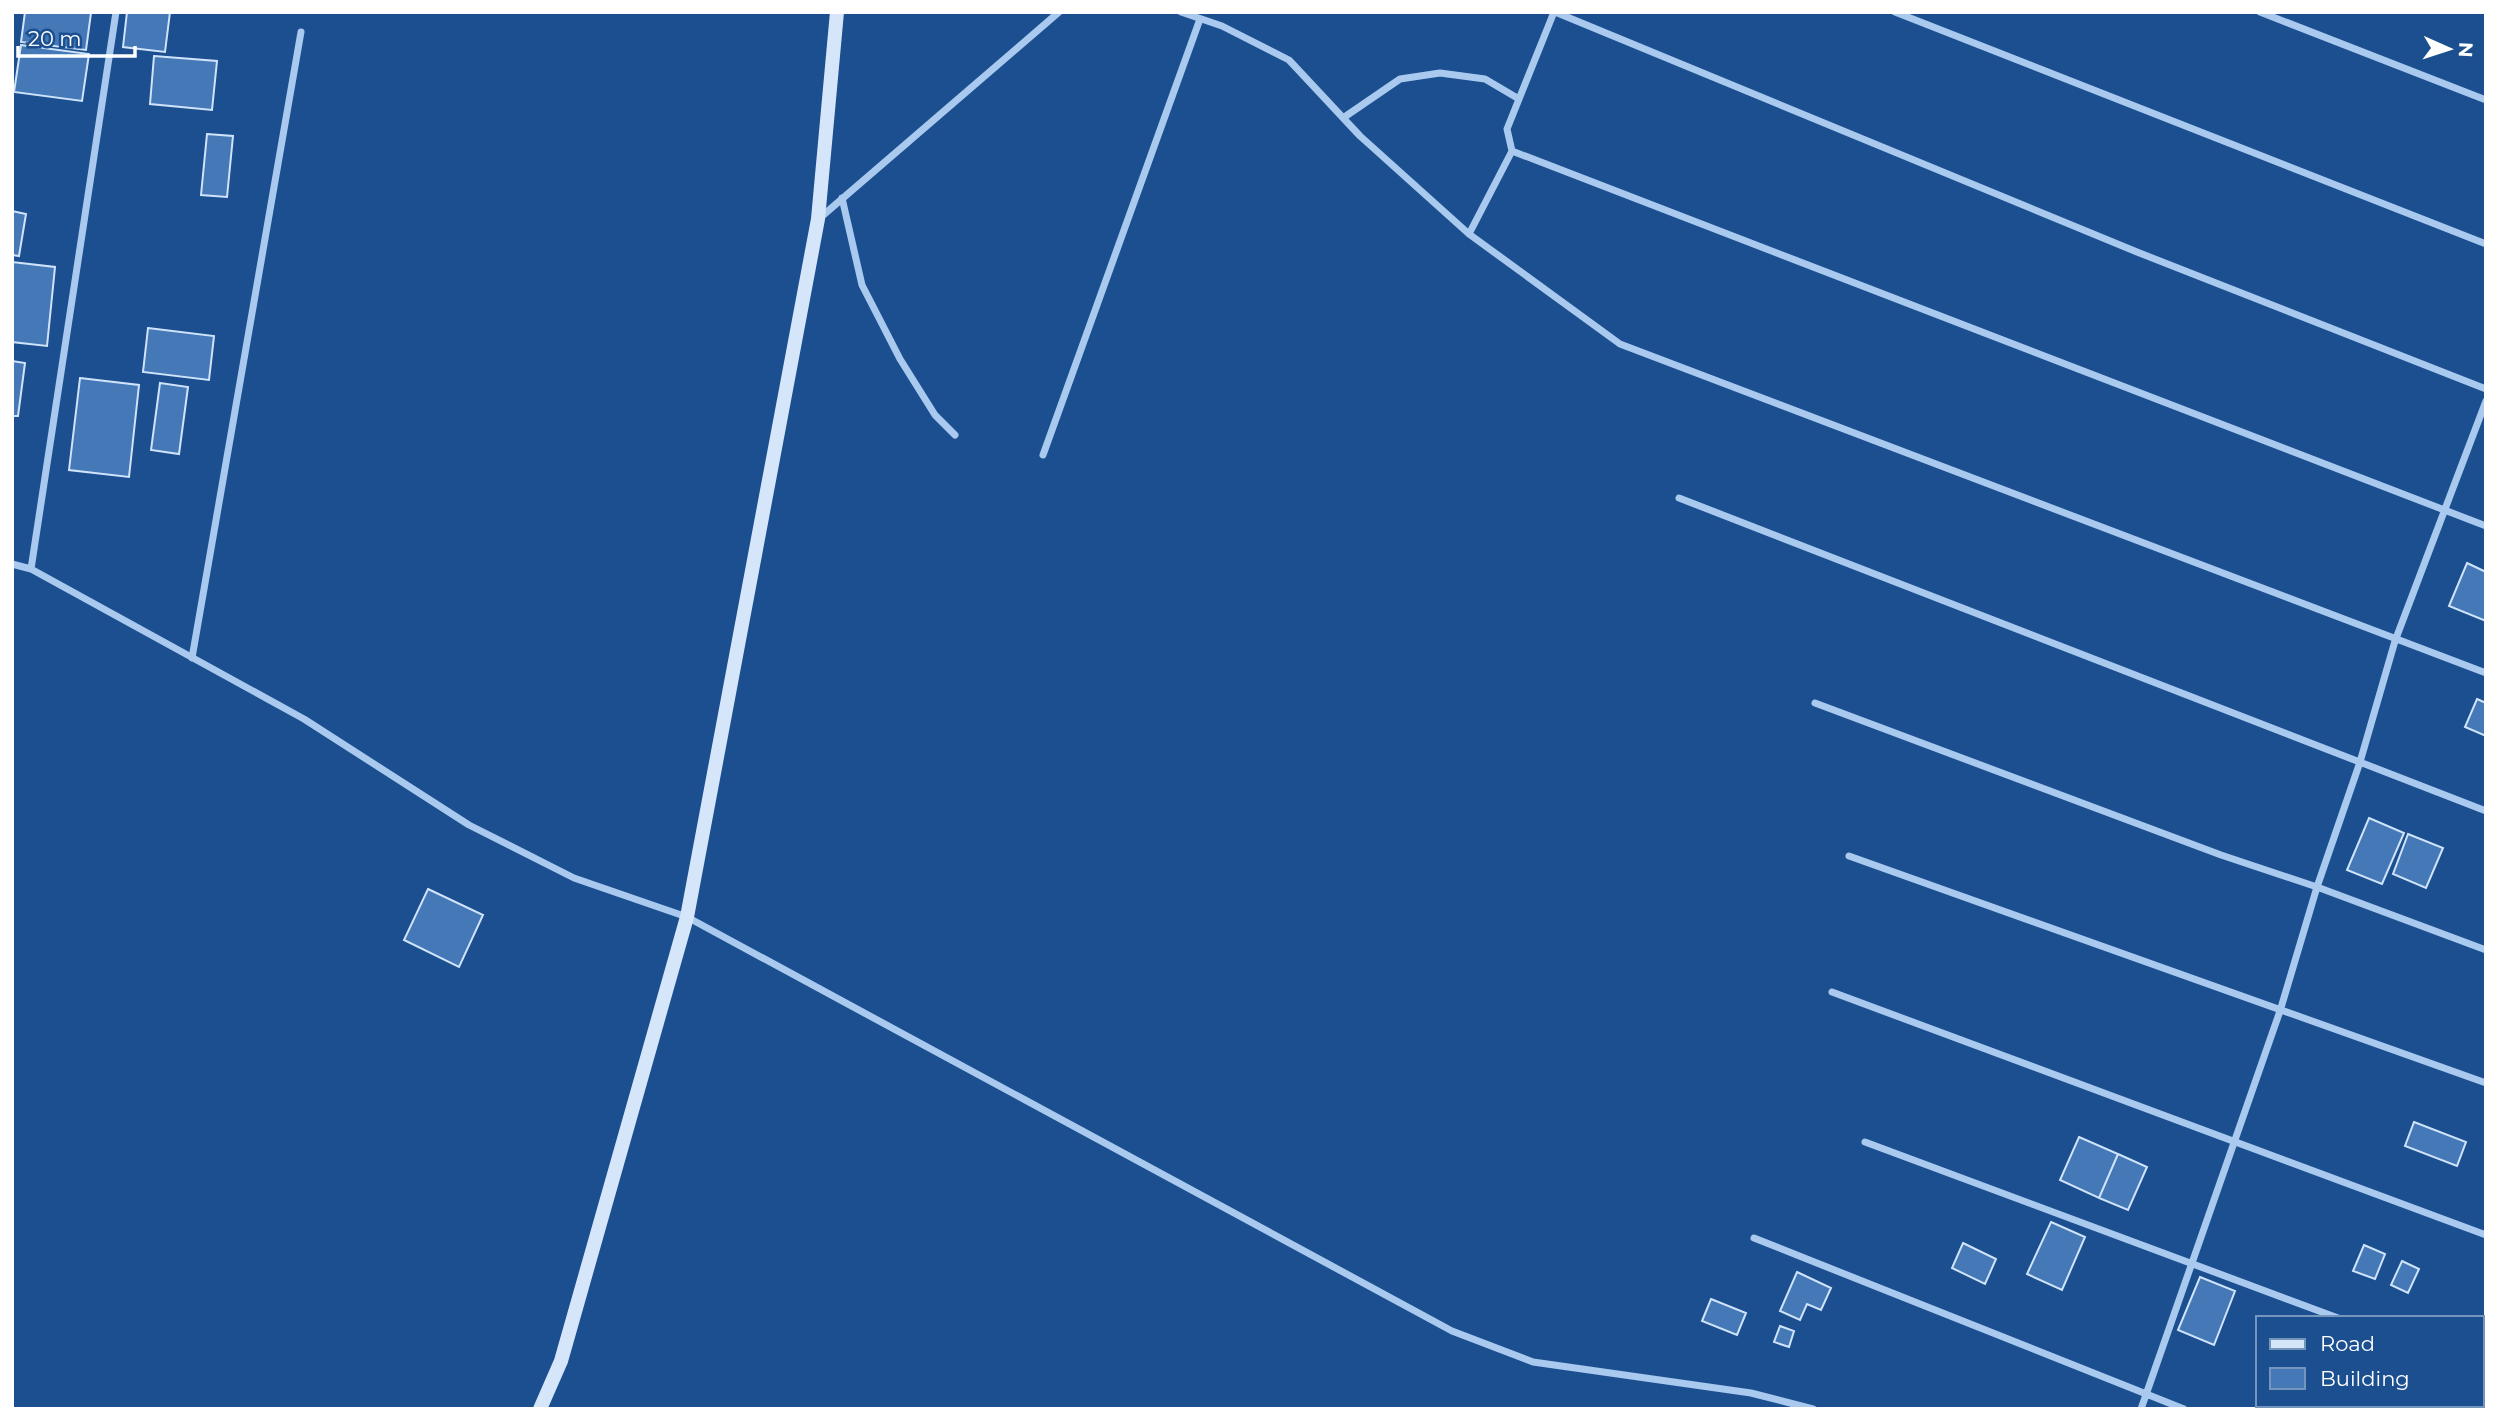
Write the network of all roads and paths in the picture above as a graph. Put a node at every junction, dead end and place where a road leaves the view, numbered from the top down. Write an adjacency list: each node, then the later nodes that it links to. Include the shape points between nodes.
1 (116, 12): 26 (street)
2 (837, 12): 15 (main road)
3 (1059, 12): 14 (street)
4 (1181, 12): 8 (street)
5 (1554, 12): 10 (street); 18 (street, via 2137,252)
6 (1895, 12): 17 (street)
7 (2260, 12): 11 (street)
8 (1200, 19): 12 (street, via 1289,60); 21 (street)
9 (301, 32): 28 (street)
10 (1520, 99): 12 (street, via 1485,79 1440,73 1400,79); 13 (street, via 1507,129)
11 (2486, 100)
12 (1343, 118): 16 (street)
13 (1512, 150): 16 (street); 23 (street)
14 (842, 198): 15 (street); 20 (street, via 862,285 935,415)
15 (818, 219): 35 (main road)
16 (1469, 234): 27 (street, via 1620,344)
17 (2486, 244)
18 (2486, 388)
19 (2486, 401): 23 (street)
20 (955, 435)
21 (1042, 454)
22 (1679, 498): 31 (street)
23 (2446, 511): 24 (street); 27 (street)
24 (2486, 526)
25 (12, 564): 26 (street)
26 (31, 569): 28 (street)
27 (2395, 641): 29 (street); 31 (street)
28 (192, 658): 35 (street, via 304,719 469,825 574,878)
29 (2486, 673)
30 (1815, 703): 34 (street)
31 (2360, 762): 32 (street); 34 (street)
32 (2486, 811)
33 (1849, 856): 38 (street)
34 (2317, 887): 36 (street); 38 (street)
35 (687, 917): 47 (main road, via 561,1362); 48 (street, via 1452,1331 1533,1362 1751,1393)
36 (2486, 950)
37 (1832, 992): 40 (street)
38 (2280, 1011): 39 (street); 40 (street)
39 (2486, 1083)
40 (2234, 1141): 42 (street); 44 (street)
41 (1865, 1142): 44 (street)
42 (2486, 1235)
43 (1754, 1237): 46 (street)
44 (2192, 1264): 45 (street); 46 (street)
45 (2333, 1316)
46 (2146, 1395): 49 (street); 50 (street)
47 (540, 1409)
48 (1813, 1409)
49 (2141, 1409)
50 (2184, 1409)

